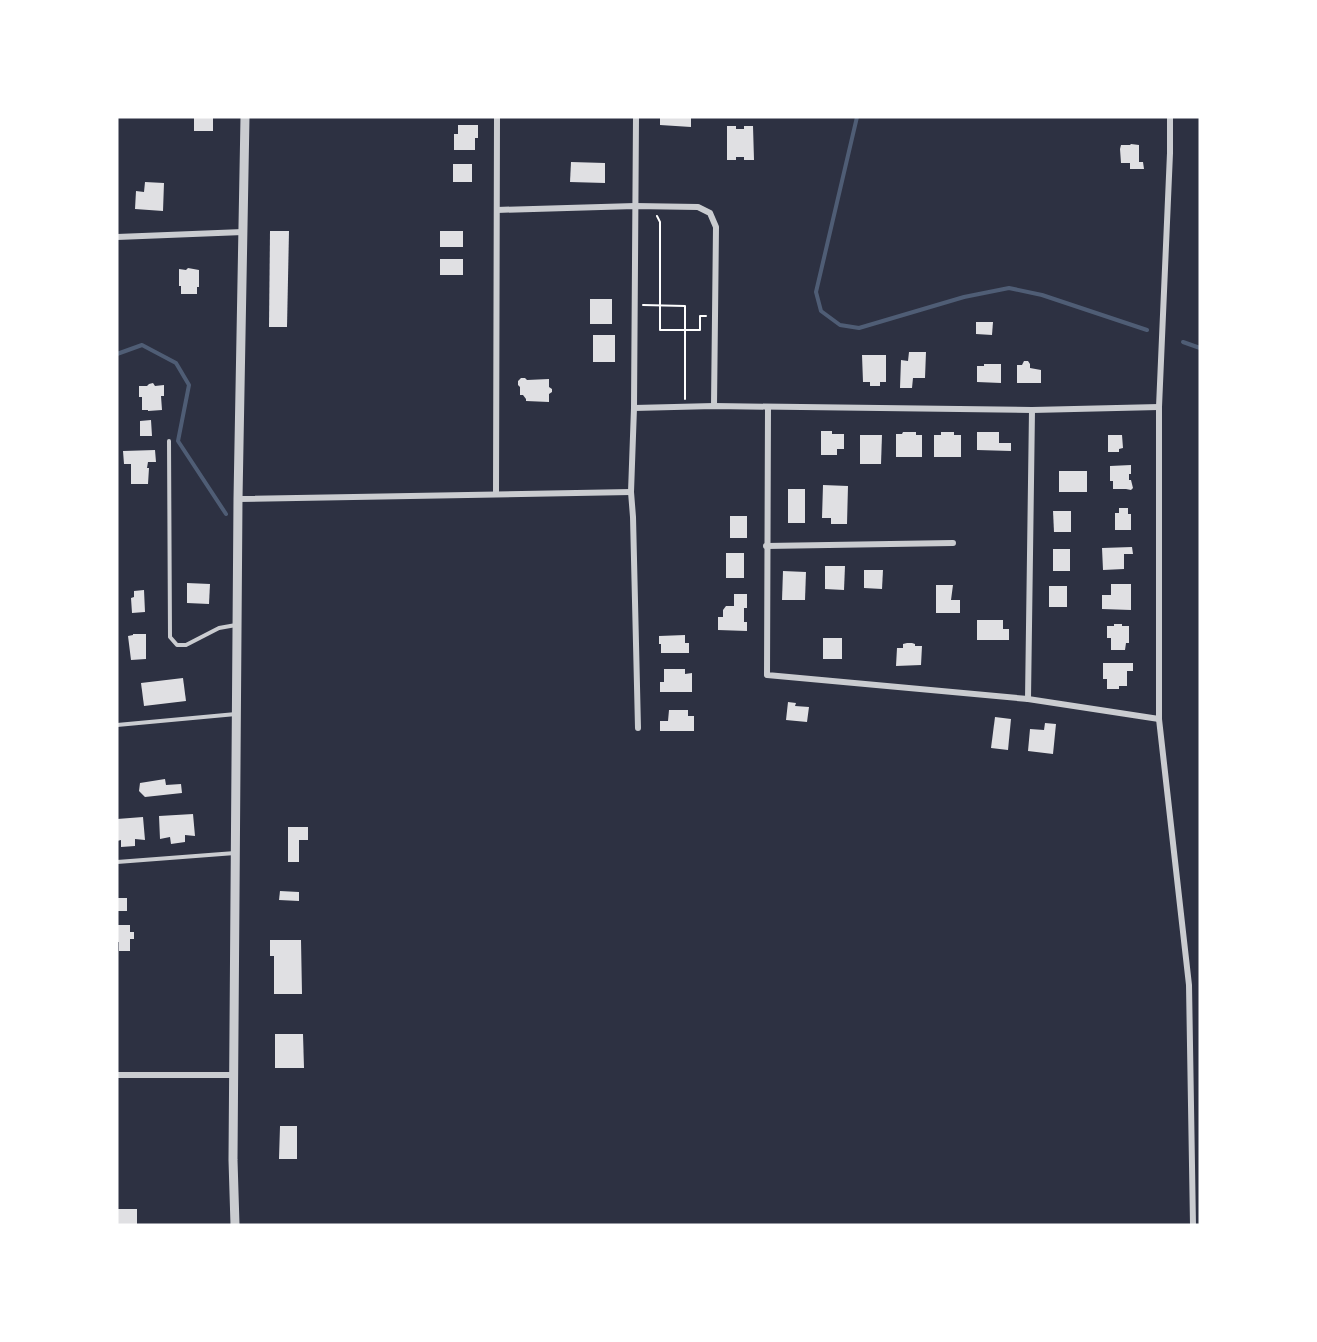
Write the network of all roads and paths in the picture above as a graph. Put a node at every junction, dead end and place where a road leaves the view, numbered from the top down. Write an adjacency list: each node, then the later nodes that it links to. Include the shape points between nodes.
1 (245, 117): 8 (street)
2 (497, 117): 7 (street)
3 (636, 117): 5 (street)
4 (1170, 117): 15 (street)
5 (635, 206): 6 (street); 7 (street); 10 (street)
6 (652, 206): 11 (path, via 660,222); 12 (street, via 698,207 710,213 716,227)
7 (497, 210): 22 (street)
8 (243, 232): 9 (street); 23 (street)
9 (117, 237)
10 (634, 305): 11 (path); 16 (street)
11 (660, 305): 13 (path, via 685,306); 13 (path, via 660,330)
12 (715, 316): 13 (path, via 700,316 700,330); 14 (street)
13 (685, 330): 17 (path)
14 (714, 406): 17 (street); 18 (street)
15 (1159, 406): 19 (street); 29 (street)
16 (634, 408): 17 (street); 21 (street)
17 (685, 408)
18 (768, 408): 19 (street); 25 (street)
19 (1032, 410): 27 (street)
20 (169, 441): 26 (lane, via 170,637 177,645 186,645 219,628)
21 (631, 492): 22 (street); 31 (street)
22 (496, 494): 23 (street)
23 (238, 499): 26 (street)
24 (953, 543): 25 (street)
25 (766, 546): 27 (street, via 766,675)
26 (237, 625): 28 (street)
27 (1028, 699): 29 (street)
28 (236, 714): 30 (lane); 32 (street)
29 (1158, 719): 37 (street, via 1189,985)
30 (117, 725)
31 (638, 728)
32 (235, 853): 33 (lane); 34 (street)
33 (117, 862)
34 (234, 1075): 35 (street); 36 (street)
35 (117, 1076)
36 (235, 1225)
37 (1193, 1225)

